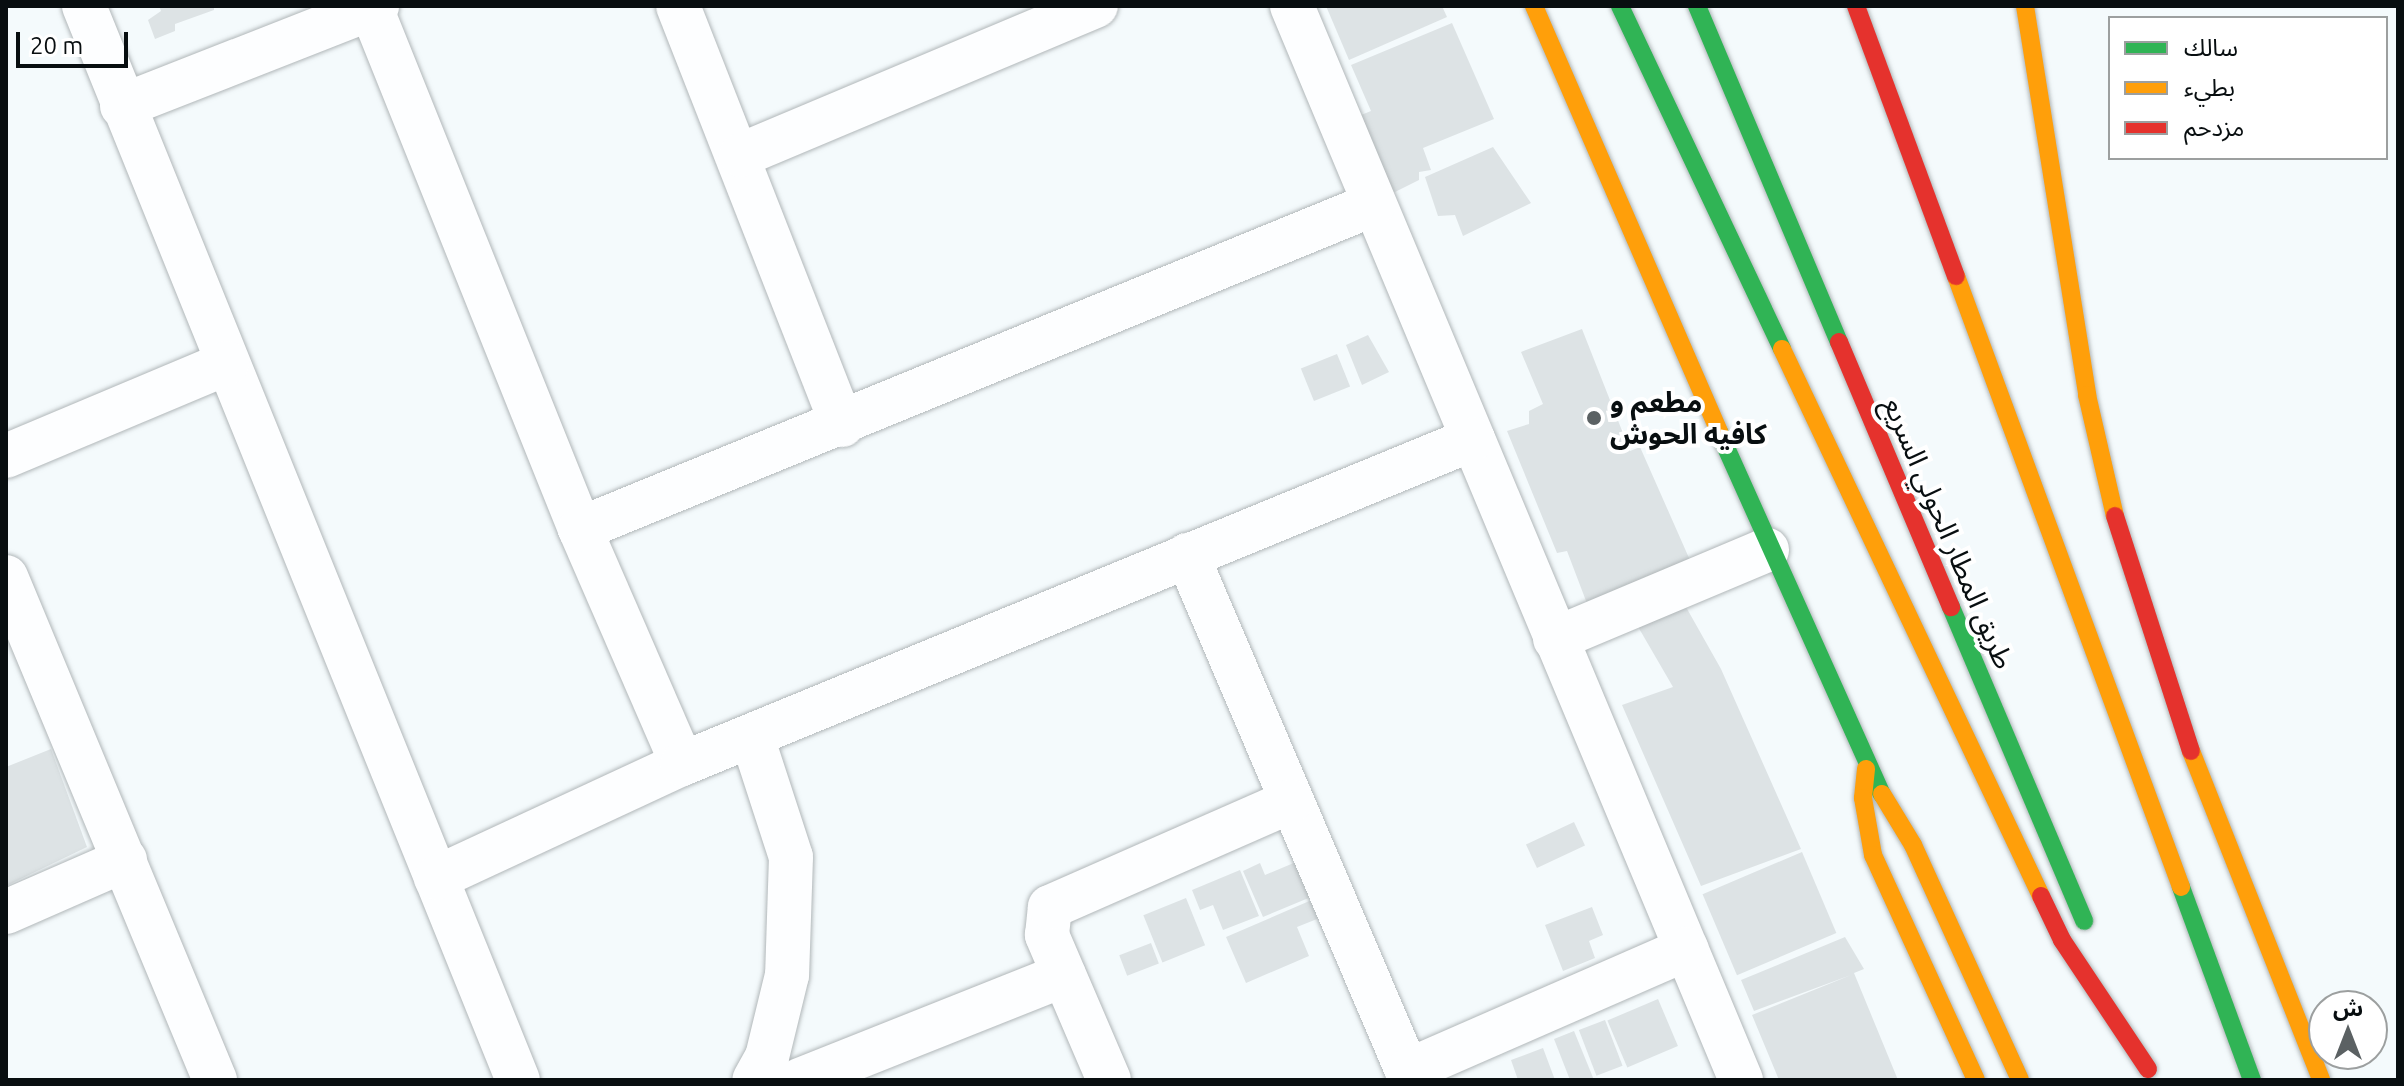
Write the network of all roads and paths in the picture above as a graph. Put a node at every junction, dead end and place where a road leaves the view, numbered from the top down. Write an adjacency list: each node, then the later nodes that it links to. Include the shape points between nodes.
1 (84, 6): 11 (street)
2 (678, 6): 12 (street)
3 (1096, 6): 12 (street)
4 (1292, 6): 13 (street)
5 (1534, 6): 19 (main road)
6 (1620, 6): 34 (main road, via 2062,940)
7 (1697, 6): 30 (main road, طريق المطار الحولي السريع)
8 (1856, 6): 44 (main road)
9 (2025, 6): 45 (main road, via 2087,395 2118,530 2195,764)
10 (374, 7): 11 (street); 18 (street)
11 (122, 106): 14 (street)
12 (741, 155): 15 (street)
13 (1374, 204): 15 (street); 16 (street)
14 (227, 363): 17 (street); 28 (street)
15 (842, 425): 18 (street)
16 (1473, 439): 20 (street); 22 (street)
17 (6, 456)
18 (580, 529): 24 (street)
19 (1767, 550): 22 (street); 25 (main road)
20 (1187, 555): 23 (street); 26 (street)
21 (6, 577): 27 (street)
22 (1555, 639): 31 (street)
23 (752, 737): 24 (street); 38 (street, via 791,857 787,975 767,1057)
24 (682, 764): 28 (street)
25 (1866, 769): 42 (main road, via 1863,798 1873,855); 43 (main road, via 1913,845)
26 (1291, 801): 33 (street, via 1058,900 1044,925); 35 (street)
27 (125, 860): 29 (street); 36 (street)
28 (436, 878): 37 (street)
29 (6, 912)
30 (2092, 939)
31 (1686, 949): 35 (street); 41 (street)
32 (2104, 968): 34 (main road)
33 (1064, 975): 39 (street); 40 (street)
34 (2150, 1074)
35 (1409, 1075)
36 (215, 1080)
37 (518, 1080)
38 (754, 1080)
39 (800, 1080)
40 (1109, 1080)
41 (1741, 1080)
42 (1976, 1080)
43 (2020, 1080)
44 (2252, 1080)
45 (2321, 1080)

